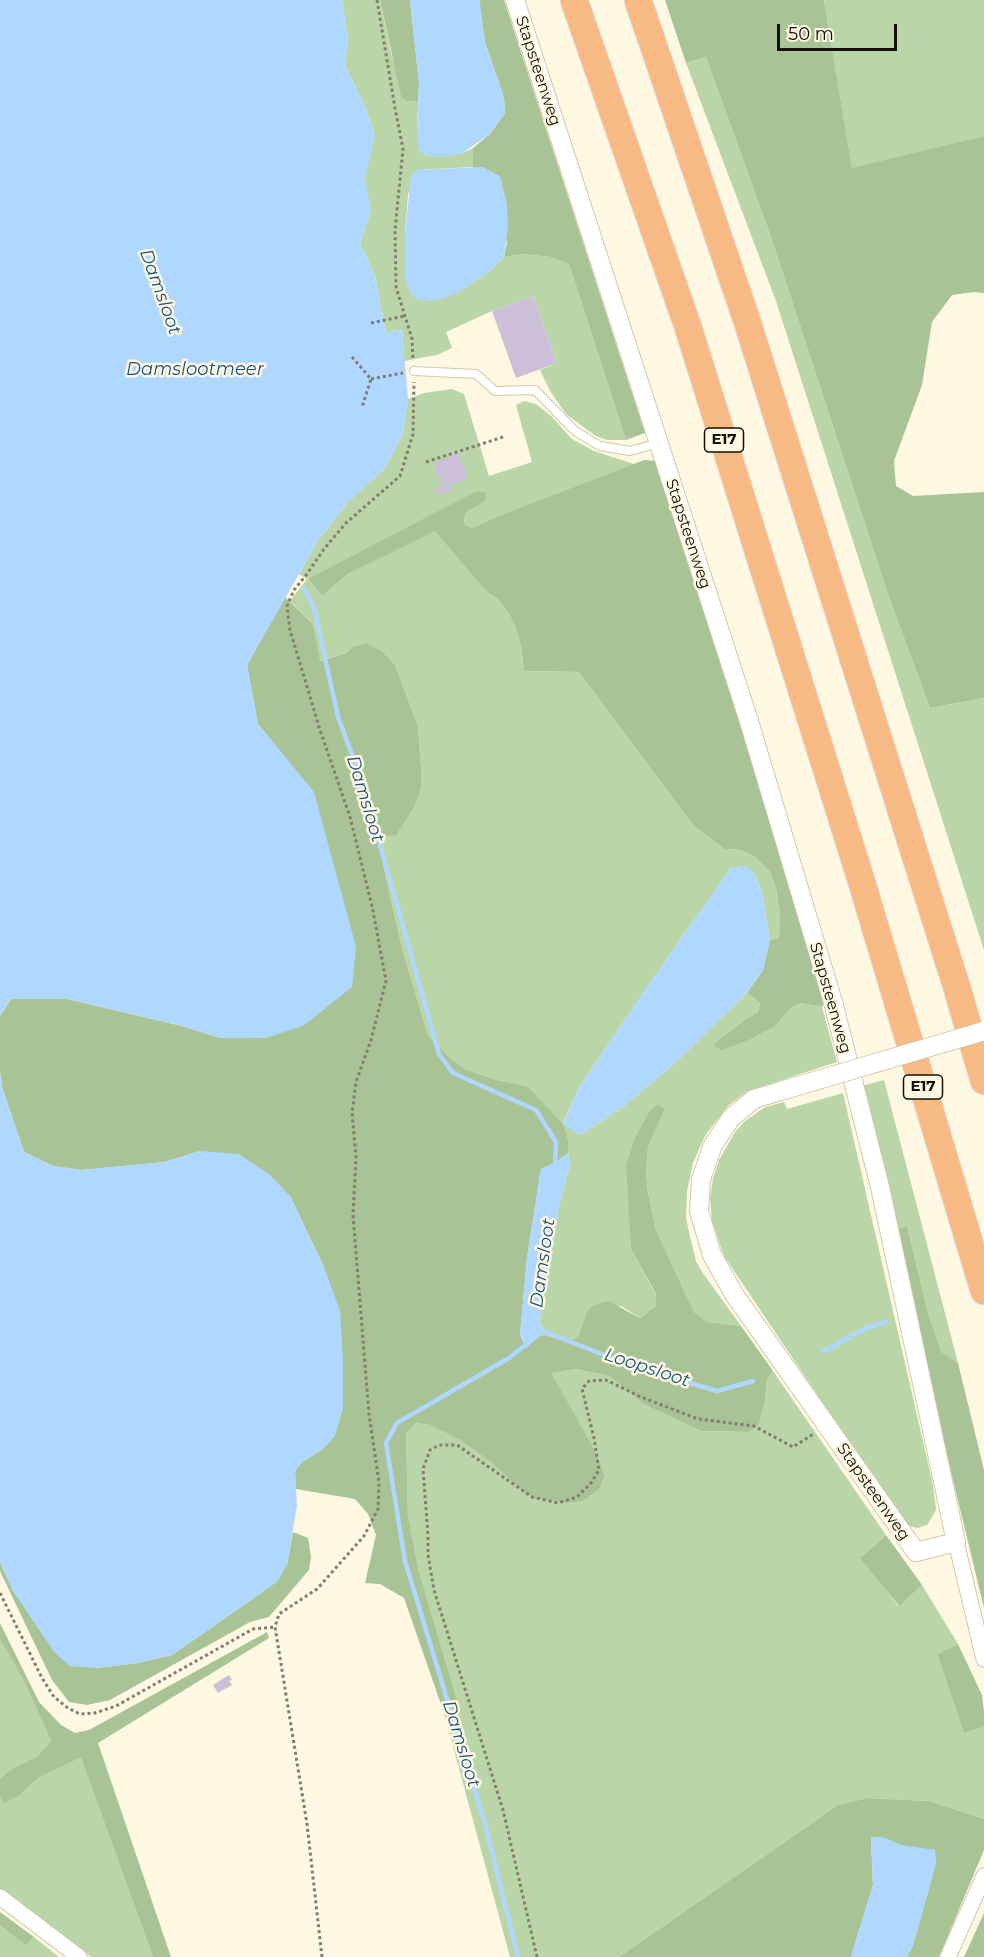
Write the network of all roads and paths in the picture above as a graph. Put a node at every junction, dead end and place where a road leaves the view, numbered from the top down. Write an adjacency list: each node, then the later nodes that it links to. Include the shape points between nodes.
1 (377, 0): 5 (path, via 403,149 395,230 396,287)
2 (515, 0): 12 (street, Stapsteenweg)
3 (574, 0): 16 (highway, E17, via 688,327 862,883)
4 (638, 0): 15 (highway, via 747,321)
5 (405, 316): 6 (path); 8 (path, via 412,339)
6 (371, 323)
7 (352, 357): 9 (path)
8 (414, 371): 9 (path); 12 (lane, via 476,374 495,391 535,390 575,431 600,446 630,451); 20 (path, via 413,434 400,476 346,523 294,590 287,606 290,630 350,818 386,981 356,1082 352,1113 356,1157 353,1215 368,1404 379,1482 378,1509 364,1536 316,1589 279,1614)
9 (371, 379): 10 (path)
10 (362, 407)
11 (506, 436): 13 (path)
12 (659, 443): 18 (street, Stapsteenweg, via 748,718 833,1002 880,1187)
13 (426, 462)
14 (984, 1031): 17 (street, Stapsteenweg, bridge, via 754,1099 731,1118 713,1145 701,1179 699,1211 711,1255)
15 (984, 1081)
16 (984, 1291)
17 (826, 1426): 18 (street, Stapsteenweg, via 916,1552); 26 (path, via 793,1448 754,1426 698,1419 606,1380 589,1381 582,1389 599,1470 577,1497 558,1503 532,1497 457,1445 439,1445 430,1450 423,1469 434,1590 503,1810)
18 (956, 1542): 21 (street)
19 (0, 1593): 20 (path, via 54,1697 80,1714 116,1706 253,1629)
20 (275, 1627): 25 (path, via 307,1824)
21 (984, 1659)
22 (984, 1876): 27 (street)
23 (0, 1897): 24 (street)
24 (79, 1957)
25 (322, 1957)
26 (537, 1957)
27 (948, 1957)

